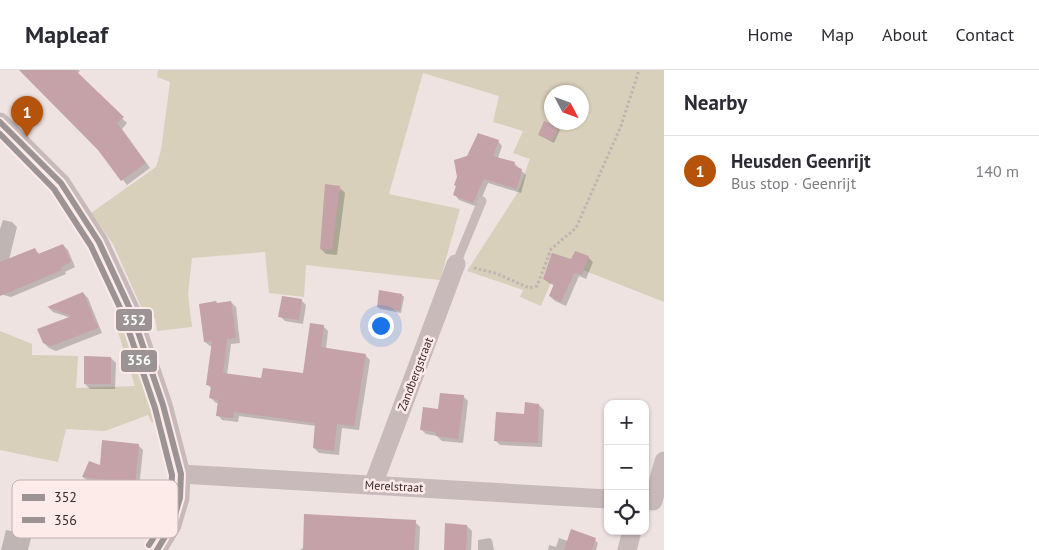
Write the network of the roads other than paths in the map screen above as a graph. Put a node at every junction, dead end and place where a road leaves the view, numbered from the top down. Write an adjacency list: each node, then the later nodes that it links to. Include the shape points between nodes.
1 (0, 122): 5 (street, via 61,184 99,242 131,311 163,405)
2 (482, 201): 3 (lane)
3 (456, 264): 6 (street, Zandbergstraat)
4 (664, 461): 8 (street)
5 (181, 474): 6 (street, Merelstraat); 9 (street)
6 (373, 485): 7 (street, Merelstraat)
7 (604, 499)
8 (654, 501)
9 (178, 505)
10 (631, 535): 13 (street)
11 (164, 538): 12 (street)
12 (157, 550)
13 (627, 550)

